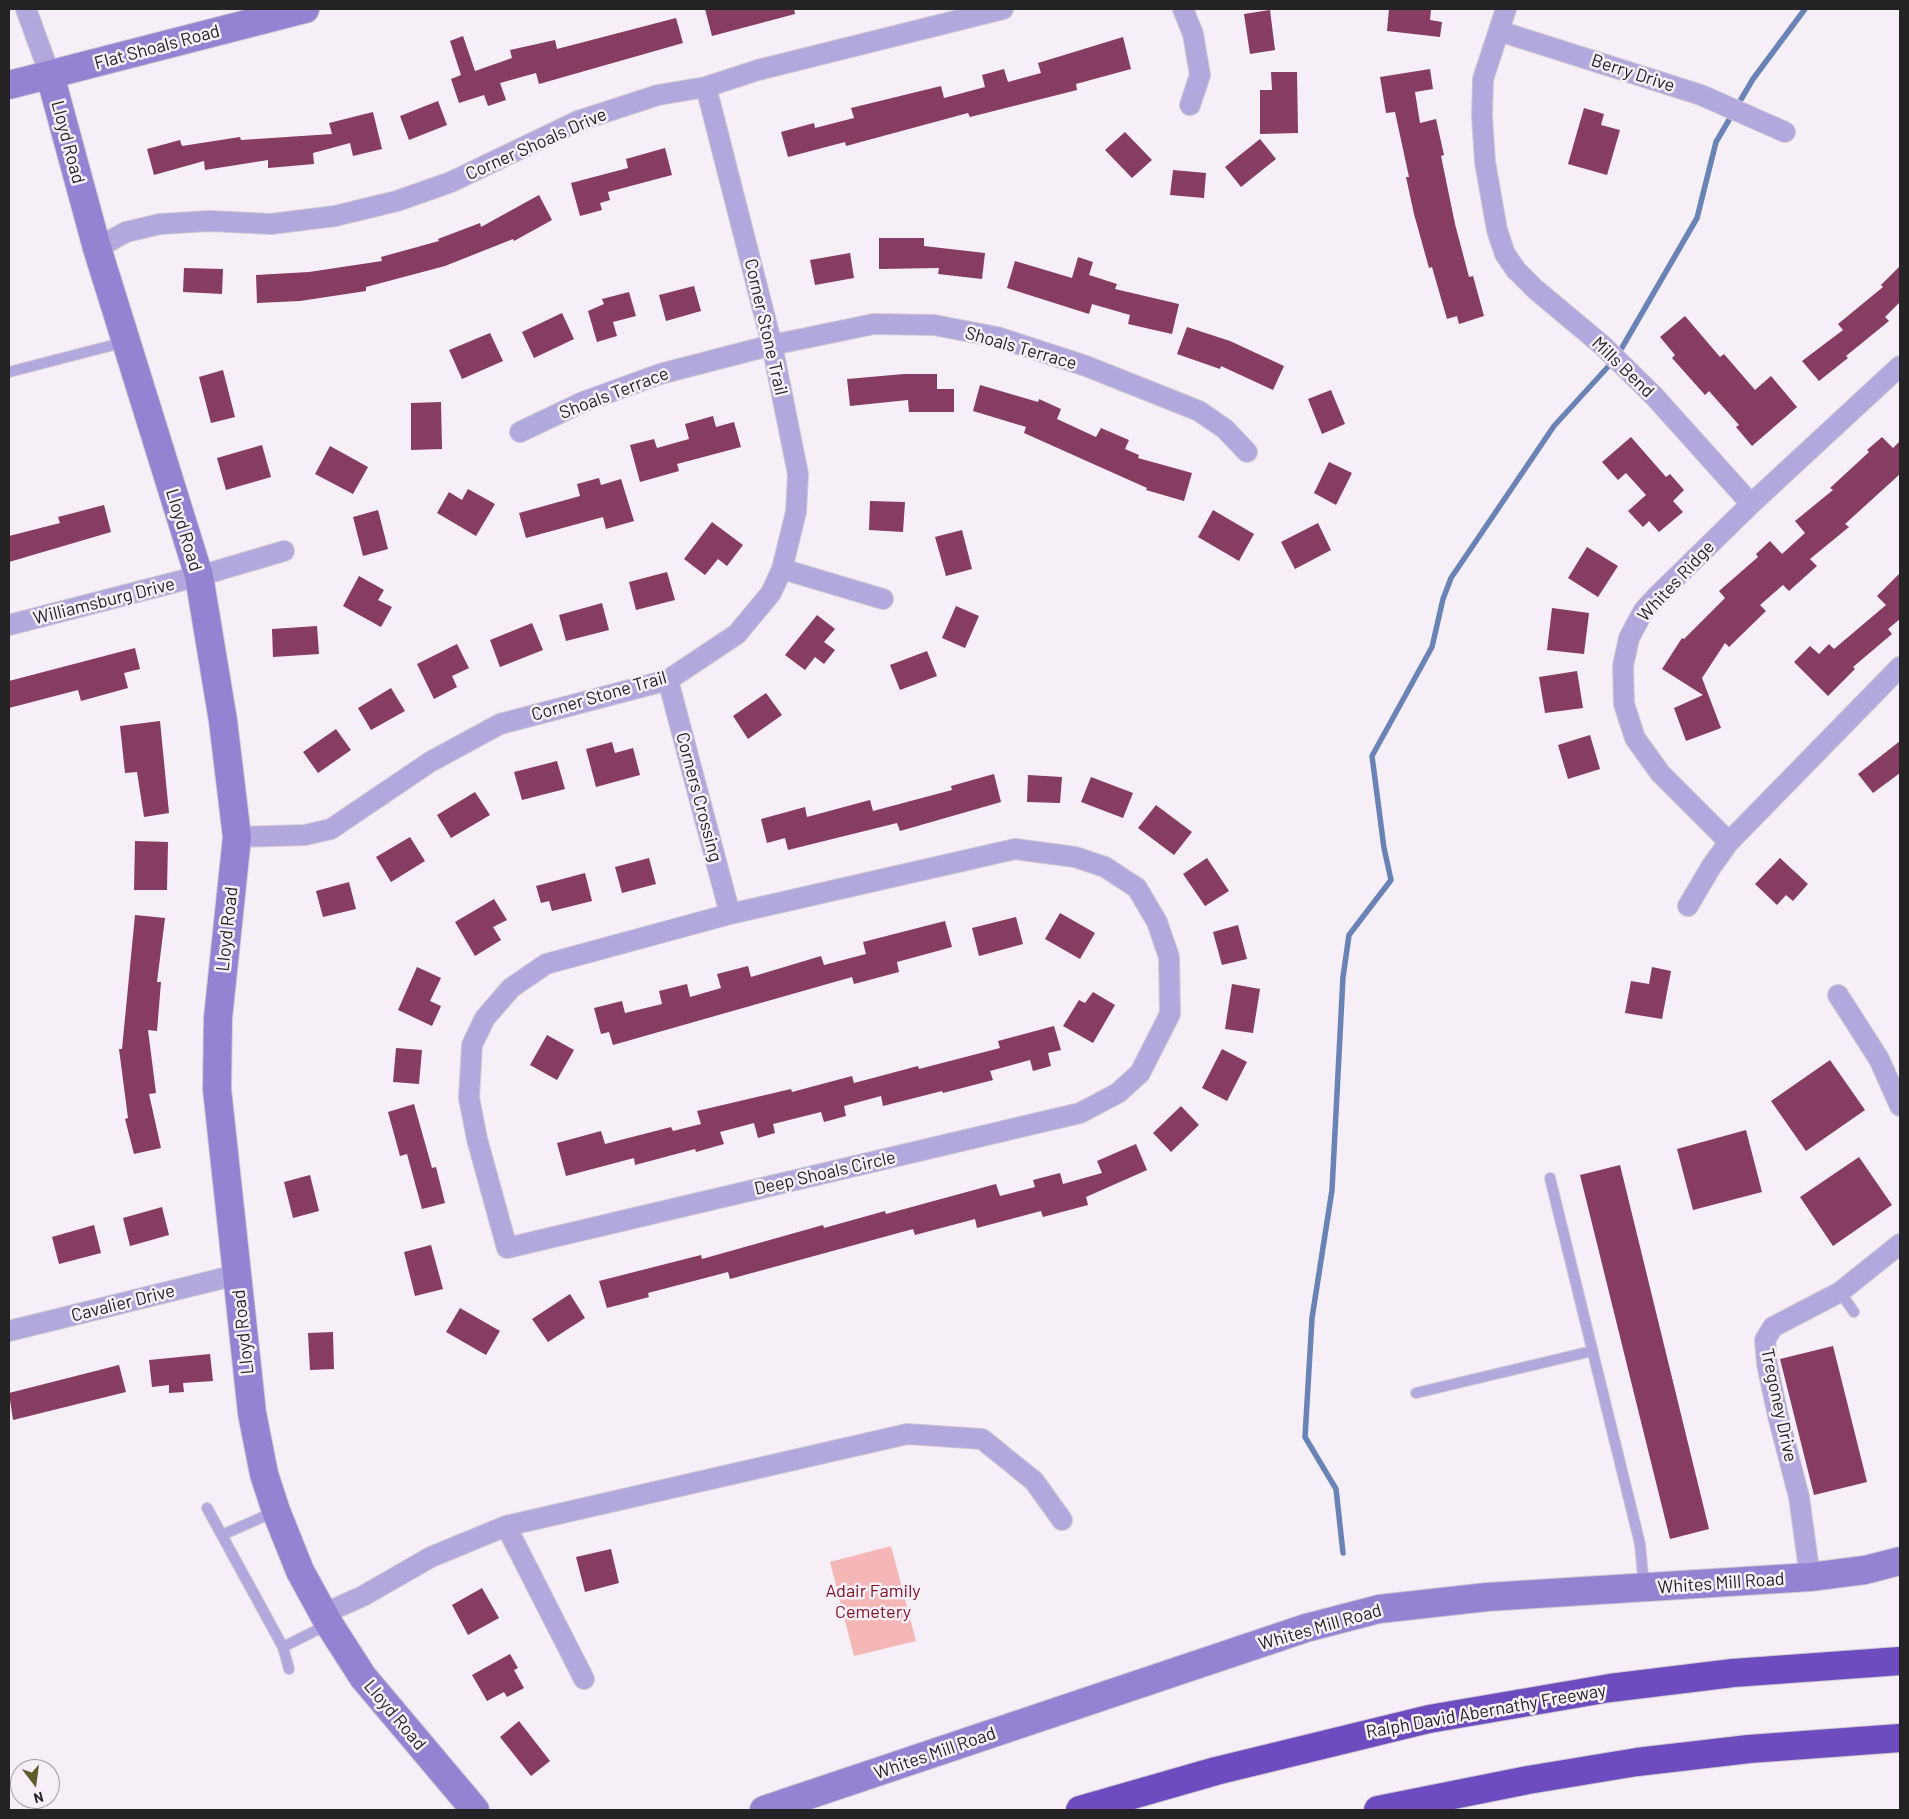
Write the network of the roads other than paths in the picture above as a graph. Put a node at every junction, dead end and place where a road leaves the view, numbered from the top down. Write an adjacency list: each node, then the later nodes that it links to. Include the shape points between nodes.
1 (26, 9): 7 (street, Lloyd Road)
2 (305, 9): 7 (street, Flat Shoals Road)
3 (1003, 9): 9 (street, Corner Shoals Drive, via 758,70)
4 (1183, 9): 10 (street, via 1193,34 1200,75)
5 (1506, 9): 6 (street)
6 (1499, 31): 11 (street, Berry Drive, via 1700,95); 19 (street, Mills Bend, via 1483,79 1482,116 1484,162 1496,230 1506,254 1516,270 1535,289 1602,345 1654,396)
7 (50, 76): 8 (street, Flat Shoals Road); 12 (street, Lloyd Road)
8 (9, 85)
9 (706, 87): 12 (street, Corner Shoals Drive, via 658,95 578,122 451,182 397,201 335,216 271,224 210,221 160,224 126,232); 14 (street, Corner Stone Trail)
10 (1190, 105)
11 (1785, 132)
12 (98, 248): 13 (street, Lloyd Road)
13 (126, 342): 16 (lane); 22 (street, Lloyd Road)
14 (772, 345): 17 (street, Shoals Terrace, via 660,374 583,402); 18 (street, Shoals Terrace, via 874,324 934,325 997,337 1086,366 1199,411 1225,429); 21 (street, Corner Stone Trail, via 798,474 796,512)
15 (1900, 366): 19 (street)
16 (9, 372)
17 (520, 432)
18 (1247, 452)
19 (1752, 504): 28 (street, Whites Ridge, via 1644,610 1629,638 1623,666 1624,704 1635,738 1660,773)
20 (284, 551): 22 (street, Williamsburg Drive)
21 (782, 570): 23 (street); 26 (street, Corner Stone Trail, via 771,593 738,634)
22 (199, 576): 24 (street, Williamsburg Drive); 27 (street, Lloyd Road, via 223,721)
23 (882, 599)
24 (9, 625)
25 (1900, 667): 28 (street)
26 (668, 680): 27 (street, Corner Stone Trail, via 500,724 430,762 331,829 306,835); 30 (street, Corners Crossing)
27 (236, 837): 35 (street, Lloyd Road, via 218,1018 217,1089)
28 (1730, 842): 29 (street)
29 (1688, 906)
30 (730, 914): 30 (street, Deep Shoals Circle, via 546,964 511,988 485,1018 472,1045 469,1098 507,1248 1080,1114 1118,1093 1140,1073 1170,1014 1169,957 1157,922 1136,888 1105,868 1075,857 1015,849)
31 (1838, 995): 32 (street, via 1879,1059)
32 (1900, 1106)
33 (1550, 1178): 39 (lane)
34 (1900, 1244): 36 (street, Tregoney Drive)
35 (236, 1275): 38 (street, Cavalier Drive); 42 (street, Lloyd Road, via 252,1413 264,1474)
36 (1840, 1292): 37 (lane); 47 (street, Tregoney Drive, via 1773,1327 1765,1340 1778,1416 1799,1497)
37 (1854, 1312)
38 (9, 1331)
39 (1592, 1351): 40 (lane); 48 (lane, via 1640,1544)
40 (1416, 1393)
41 (207, 1508): 45 (lane)
42 (276, 1511): 45 (lane); 49 (street, Lloyd Road, via 300,1571)
43 (1062, 1520): 44 (street, via 1034,1481 982,1439 906,1434)
44 (506, 1526): 49 (street, via 431,1557); 53 (street)
45 (222, 1534): 50 (lane)
46 (1900, 1561): 47 (street, Whites Mill Road, via 1865,1570)
47 (1810, 1577): 48 (street, Whites Mill Road)
48 (1644, 1588): 56 (street, Whites Mill Road, via 1487,1597 1379,1609 1306,1628)
49 (326, 1619): 50 (lane); 55 (street, Lloyd Road, via 362,1677)
50 (283, 1647): 52 (lane)
51 (1900, 1661): 57 (highway, Ralph David Abernathy Freeway, via 1723,1674 1610,1688 1438,1717 1216,1770)
52 (290, 1669)
53 (584, 1679)
54 (1900, 1738): 58 (highway, via 1637,1762)
55 (475, 1810)
56 (764, 1810)
57 (1080, 1810)
58 (1378, 1810)

